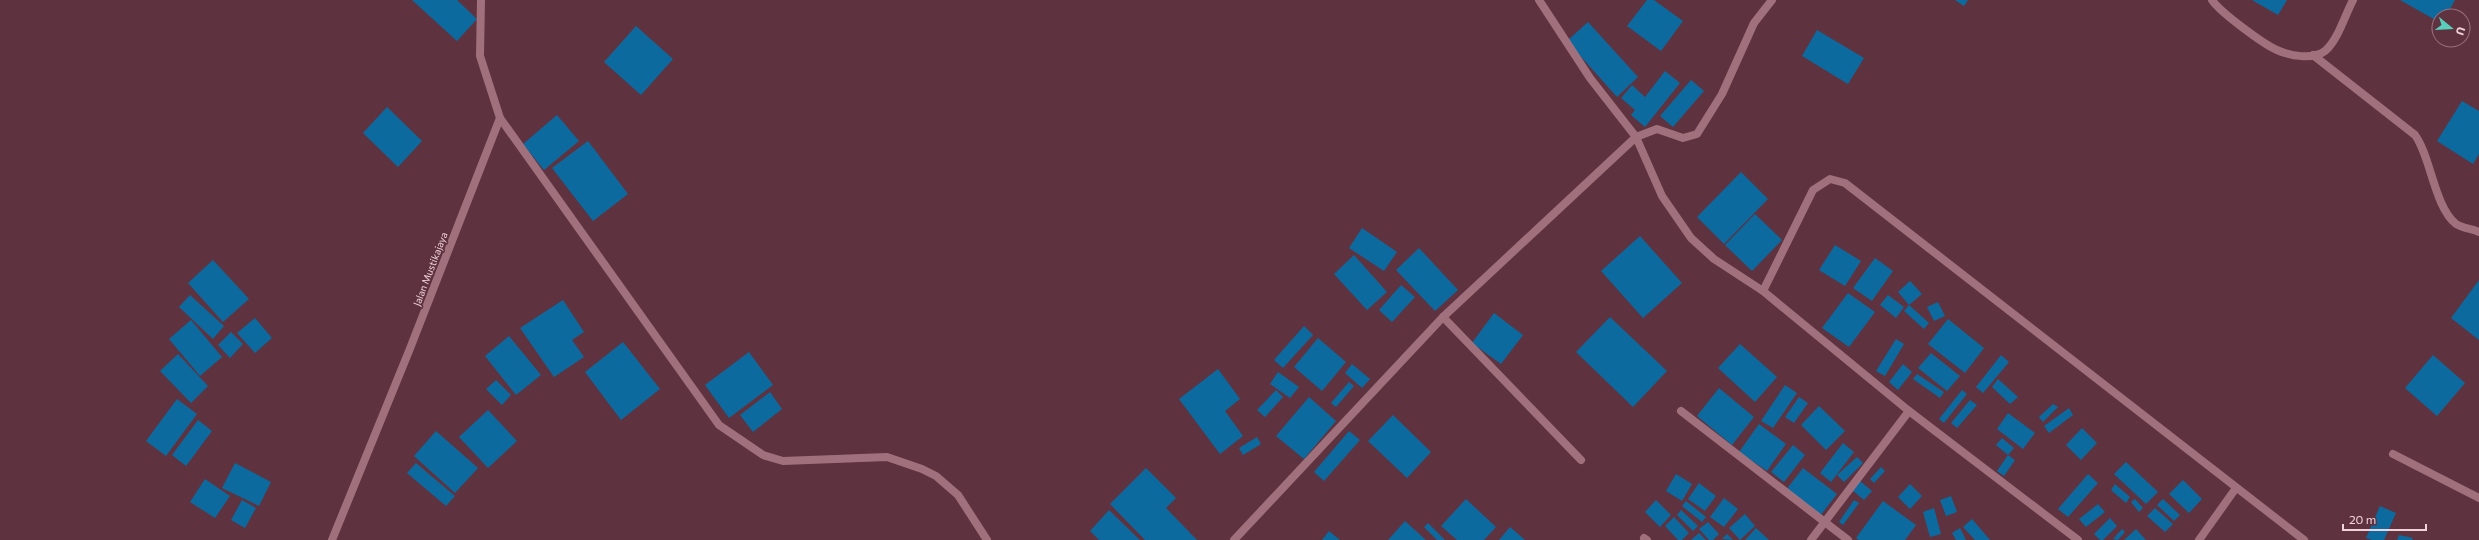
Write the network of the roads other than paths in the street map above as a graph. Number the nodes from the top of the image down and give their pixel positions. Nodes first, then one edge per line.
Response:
1 (481, 0) edge
2 (1539, 0) edge
3 (1772, 0) edge
4 (2212, 0) edge
5 (2353, 0) edge
6 (2313, 55) junction
7 (500, 118) junction
8 (1636, 137) junction
9 (2479, 232) edge
10 (1763, 290) junction
11 (1443, 318) junction
12 (1681, 411) dead end
13 (1910, 411) junction
14 (2393, 454) dead end
15 (1581, 460) dead end
16 (2236, 488) junction
17 (2479, 498) edge
18 (1823, 521) junction
19 (332, 540) edge
20 (987, 540) edge
21 (1234, 540) edge
22 (1811, 540) edge
23 (1848, 540) edge
24 (2078, 540) edge
25 (2199, 540) edge
26 (2304, 540) edge

1 - 7 street
2 - 8 street
3 - 8 street
4 - 6 street
5 - 6 street
6 - 9 street
7 - 19 street, Jalan Mustikajaya
7 - 20 street
8 - 10 street
8 - 11 street
10 - 13 street
10 - 16 street
11 - 15 street
11 - 21 street
12 - 18 street
13 - 18 street
13 - 24 street
14 - 17 street
16 - 25 street
16 - 26 street
18 - 22 street
18 - 23 street

